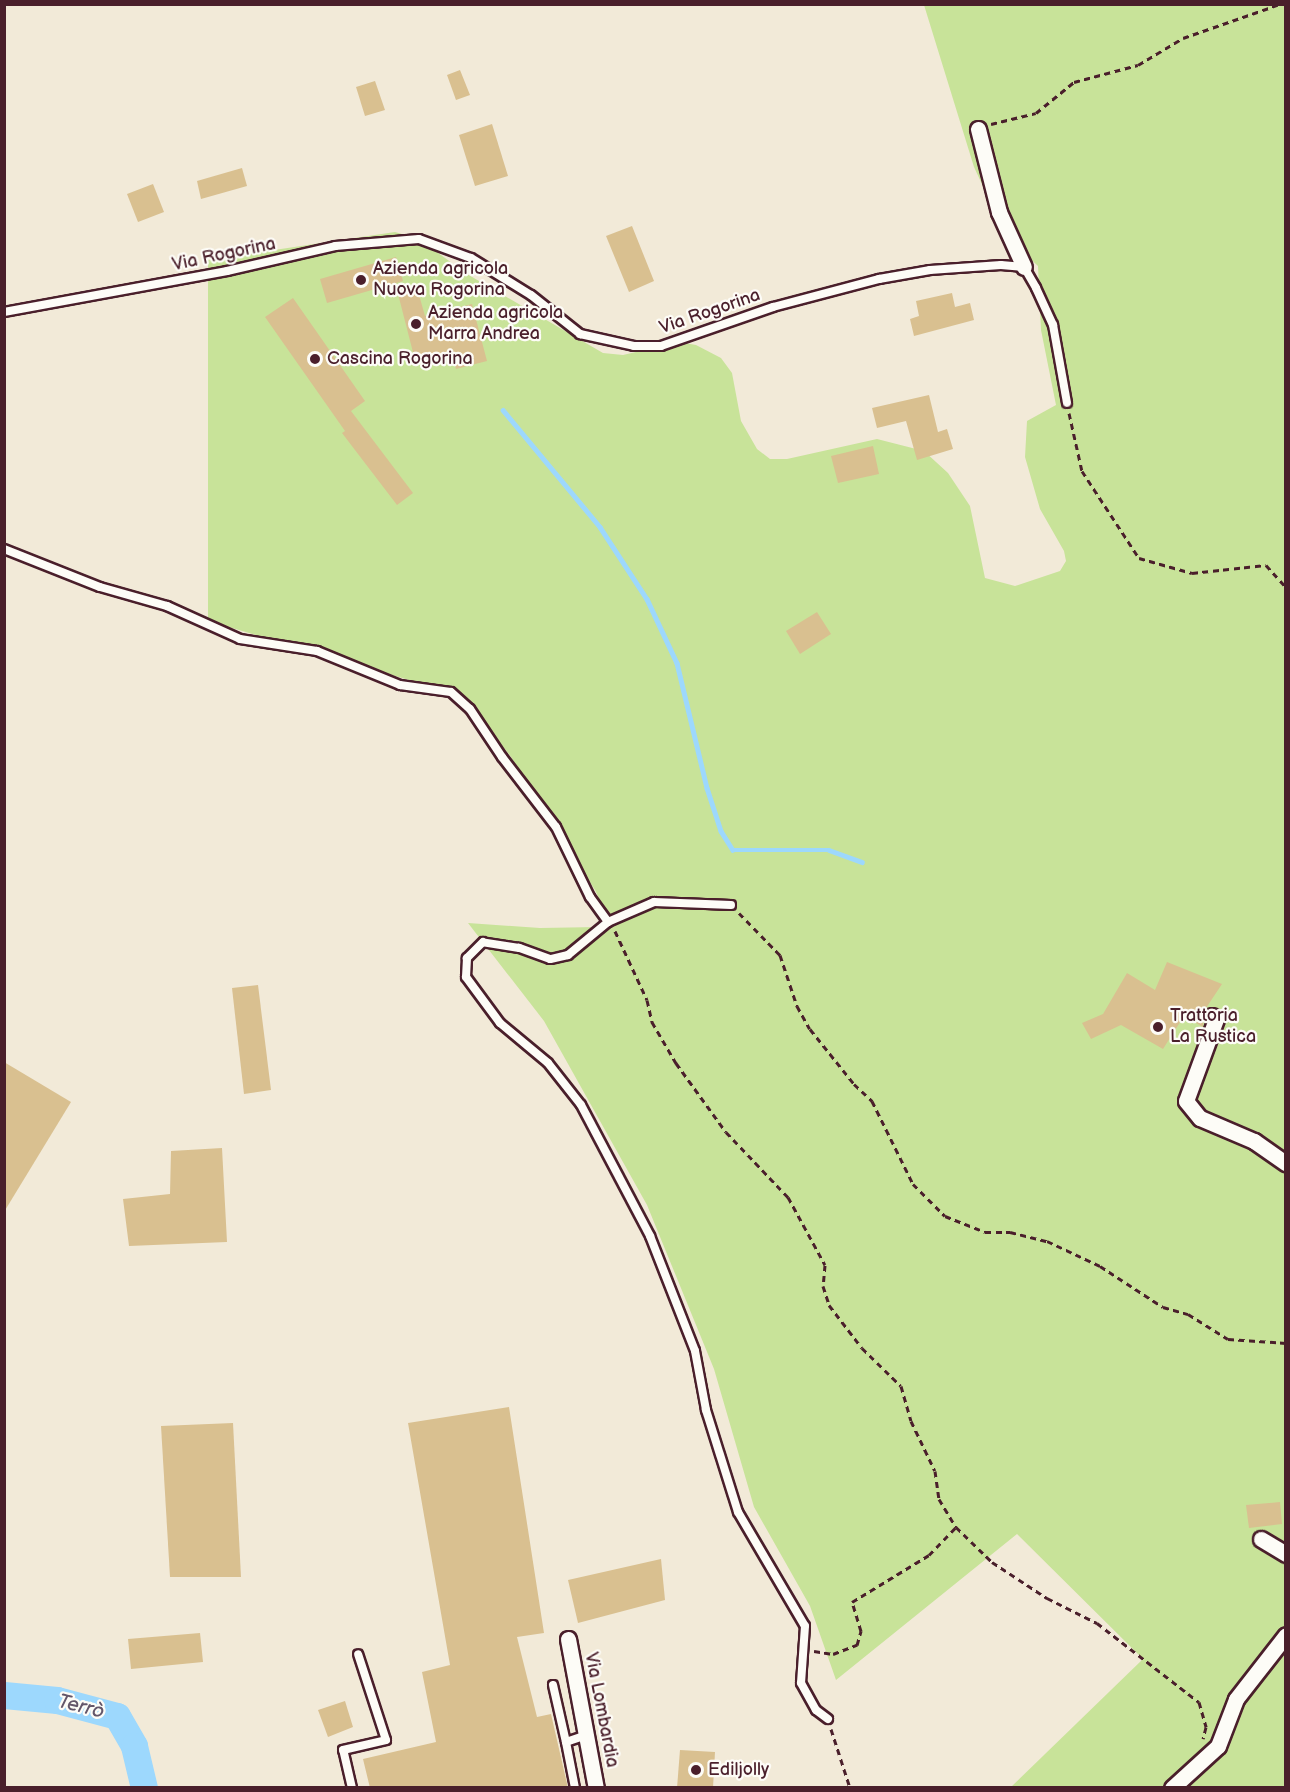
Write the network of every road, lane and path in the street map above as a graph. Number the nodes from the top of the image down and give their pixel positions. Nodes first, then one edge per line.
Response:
1 (1281, 4) edge
2 (978, 129) joint
3 (1024, 267) junction
4 (4, 312) edge
5 (1066, 403) joint
6 (4, 549) edge
7 (1286, 587) edge
8 (731, 905) joint
9 (609, 922) junction
10 (1212, 1016) dead end
11 (1286, 1163) edge
12 (1286, 1343) edge
13 (956, 1527) junction
14 (1261, 1539) dead end
15 (1286, 1554) edge
16 (805, 1626) junction
17 (1286, 1635) edge
18 (568, 1639) dead end
19 (358, 1654) dead end
20 (553, 1684) dead end
21 (828, 1719) joint
22 (586, 1735) junction
23 (566, 1742) junction
24 (1198, 1764) junction
25 (1177, 1786) edge
26 (352, 1788) edge
27 (575, 1788) edge
28 (596, 1788) edge
29 (850, 1788) edge

1 - 2 path
2 - 3 street
3 - 4 lane, Via Rogorina
3 - 5 lane
5 - 7 path
6 - 9 lane
8 - 9 lane
8 - 12 path
9 - 13 path
9 - 16 lane
10 - 11 street
13 - 16 path
13 - 24 path
14 - 15 street
16 - 21 lane
17 - 24 street
18 - 22 street, Via Lombardia
19 - 26 lane
20 - 23 lane
21 - 29 path
22 - 23 lane
22 - 28 street, Via Lombardia
23 - 27 lane
24 - 25 street

